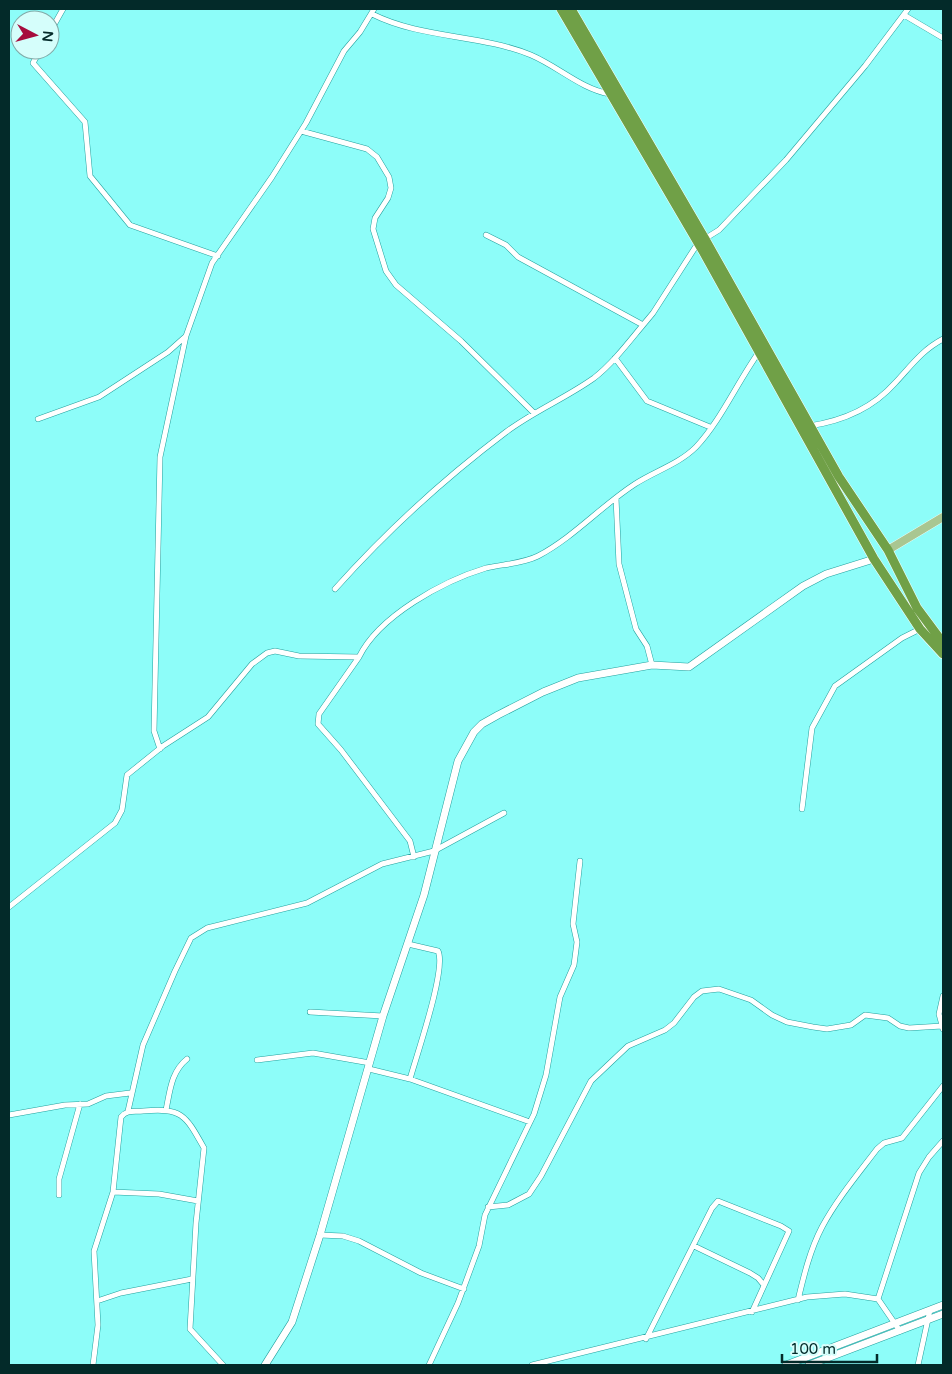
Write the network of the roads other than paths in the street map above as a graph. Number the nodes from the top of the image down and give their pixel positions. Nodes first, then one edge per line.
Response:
1 (562, 9) edge
2 (571, 9) edge
3 (908, 9) edge
4 (373, 11) edge
5 (904, 15) junction
6 (943, 38) edge
7 (34, 60) edge
8 (615, 92) junction
9 (301, 131) junction
10 (486, 235) dead end
11 (701, 241) junction
12 (218, 256) junction
13 (643, 324) junction
14 (186, 336) junction
15 (943, 339) edge
16 (759, 352) junction
17 (615, 358) junction
18 (534, 413) junction
19 (38, 419) dead end
20 (710, 427) junction
21 (806, 428) junction
22 (835, 479) junction
23 (616, 498) junction
24 (943, 517) edge
25 (877, 534) junction
26 (865, 540) junction
27 (888, 550) junction
28 (874, 558) junction
29 (896, 565) junction
30 (884, 572) junction
31 (335, 589) dead end
32 (914, 610) junction
33 (920, 629) junction
34 (943, 643) edge
35 (943, 654) edge
36 (359, 657) junction
37 (652, 665) junction
38 (160, 749) junction
39 (802, 809) dead end
40 (504, 813) dead end
41 (434, 851) junction
42 (414, 857) junction
43 (580, 861) dead end
44 (9, 907) edge
45 (408, 944) junction
46 (943, 996) edge
47 (310, 1012) dead end
48 (383, 1016) junction
49 (943, 1028) edge
50 (187, 1060) dead end
51 (257, 1060) dead end
52 (370, 1066) junction
53 (410, 1079) junction
54 (943, 1086) edge
55 (130, 1093) junction
56 (80, 1104) junction
57 (166, 1110) junction
58 (128, 1111) junction
59 (9, 1115) edge
60 (530, 1122) junction
61 (943, 1141) edge
62 (112, 1192) junction
63 (59, 1195) dead end
64 (198, 1201) junction
65 (488, 1207) junction
66 (320, 1235) junction
67 (694, 1246) junction
68 (192, 1279) junction
69 (763, 1284) junction
70 (464, 1289) junction
71 (878, 1299) junction
72 (798, 1300) junction
73 (98, 1301) junction
74 (943, 1305) edge
75 (930, 1310) junction
76 (752, 1312) junction
77 (943, 1314) edge
78 (928, 1320) junction
79 (895, 1322) junction
80 (900, 1331) junction
81 (646, 1339) junction
82 (835, 1346) junction
83 (838, 1354) junction
84 (93, 1365) edge
85 (224, 1365) edge
86 (265, 1365) edge
87 (429, 1365) edge
88 (532, 1365) edge
89 (786, 1365) edge
90 (809, 1365) edge
91 (918, 1365) edge

1 - 8 highway
2 - 8 highway
3 - 5 street
4 - 8 street
4 - 9 street
5 - 6 street
5 - 11 street
7 - 12 street
8 - 11 highway
9 - 12 street
9 - 18 street
10 - 13 street
11 - 13 street
11 - 16 highway
11 - 21 highway
12 - 14 street
13 - 17 street
14 - 19 street
14 - 38 street
15 - 21 street
16 - 20 street
16 - 21 highway
17 - 18 street
17 - 20 street
18 - 31 street
20 - 23 street
21 - 22 highway
22 - 25 highway
22 - 26 highway
23 - 36 street
23 - 37 street
24 - 27 main road
25 - 26 highway
25 - 27 highway
26 - 28 highway
27 - 29 highway
28 - 30 highway
28 - 37 street
29 - 30 highway
29 - 32 highway
30 - 32 highway
32 - 33 highway
32 - 34 highway
33 - 35 highway
33 - 39 street
36 - 38 street
36 - 42 street
37 - 41 street
38 - 44 street
40 - 41 street
41 - 42 street
41 - 45 street
42 - 55 street
43 - 60 street
45 - 48 street
45 - 53 street
46 - 49 street
47 - 48 street
48 - 52 street
49 - 65 street
50 - 57 street
51 - 52 street
52 - 53 street
52 - 66 street
53 - 60 street
54 - 72 street
55 - 56 street
55 - 58 street
56 - 59 street
56 - 63 street
57 - 58 street
57 - 64 street
58 - 62 street
60 - 65 street
61 - 71 street
62 - 64 street
62 - 73 street
64 - 68 street
65 - 70 street
66 - 70 street
66 - 86 street
67 - 69 street
67 - 69 street
67 - 81 street
68 - 73 street
68 - 85 street
69 - 76 street
70 - 87 street
71 - 72 street
71 - 79 street
72 - 76 street
73 - 84 street
74 - 75 street
75 - 78 street
75 - 79 street
76 - 81 street
77 - 78 street
78 - 80 street
78 - 91 street
79 - 80 street
79 - 82 street
80 - 83 street
81 - 88 street
82 - 83 street
82 - 89 street
83 - 90 street

